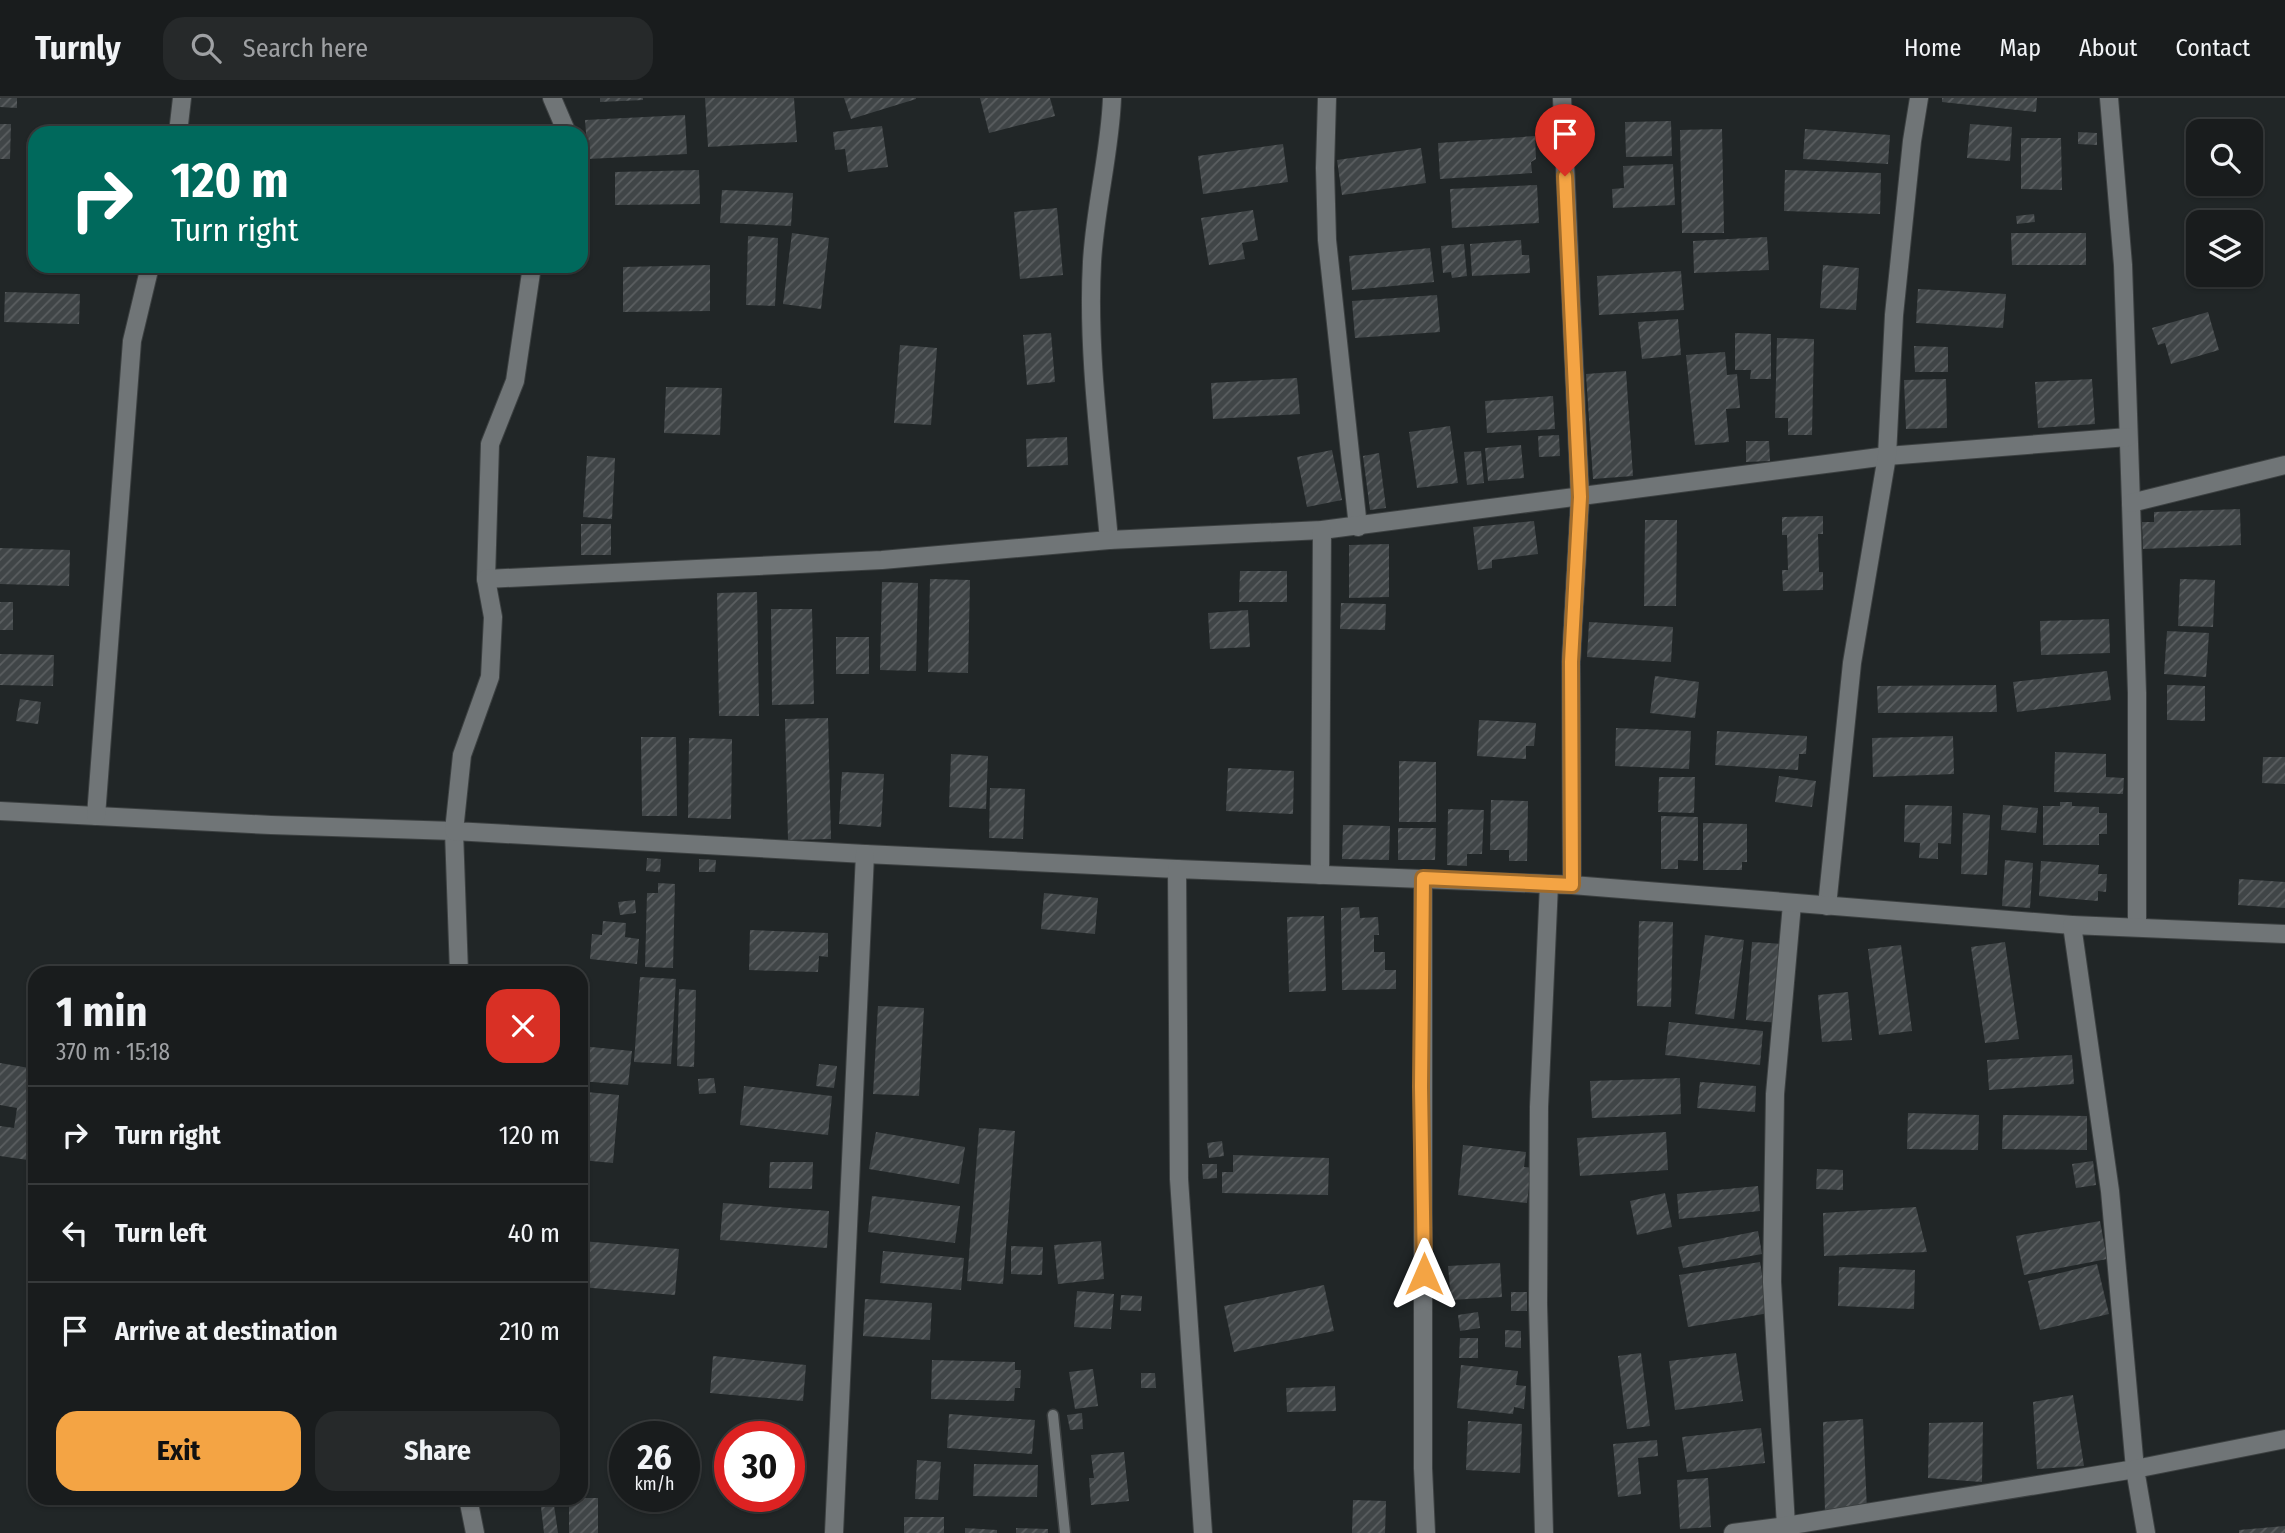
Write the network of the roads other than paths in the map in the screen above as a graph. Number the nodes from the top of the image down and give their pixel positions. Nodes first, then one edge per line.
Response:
1 (182, 98) edge
2 (552, 98) edge
3 (1112, 98) edge
4 (1326, 98) edge
5 (1562, 98) edge
6 (1919, 98) edge
7 (2109, 98) edge
8 (179, 126) edge
9 (564, 126) edge
10 (148, 273) edge
11 (531, 273) edge
12 (2128, 437) junction
13 (1887, 456) junction
14 (2285, 465) edge
15 (1580, 497) junction
16 (2131, 503) junction
17 (1358, 527) junction
18 (1322, 530) junction
19 (1109, 540) junction
20 (486, 579) junction
21 (0, 811) edge
22 (96, 816) junction
23 (454, 831) junction
24 (865, 855) junction
25 (1177, 869) junction
26 (1320, 874) junction
27 (1423, 878) junction
28 (1549, 884) junction
29 (1572, 885) junction
30 (1792, 904) junction
31 (1827, 906) junction
32 (2072, 925) junction
33 (2137, 927) junction
34 (2285, 934) edge
35 (459, 966) edge
36 (1053, 1415) dead end
37 (2285, 1439) edge
38 (2135, 1469) junction
39 (469, 1505) edge
40 (1786, 1527) junction
41 (475, 1533) edge
42 (834, 1533) edge
43 (1065, 1533) edge
44 (1203, 1533) edge
45 (1426, 1533) edge
46 (1544, 1533) edge
47 (1733, 1533) edge
48 (2146, 1533) edge

1 - 8 street
2 - 9 street
3 - 19 street
4 - 17 street
5 - 15 street
6 - 13 street
7 - 12 street
10 - 22 street
11 - 20 street
12 - 13 street
12 - 16 street
13 - 15 street
13 - 31 street
14 - 16 street
15 - 17 street
15 - 29 street
16 - 33 street
17 - 18 street
18 - 19 street
18 - 26 street
19 - 20 street
20 - 23 street
21 - 22 street
22 - 23 street
23 - 24 street
23 - 35 street
24 - 25 street
24 - 42 street
25 - 26 street
25 - 44 street
26 - 27 street
27 - 28 street
27 - 45 street
28 - 29 street
28 - 46 street
29 - 30 street
30 - 31 street
30 - 40 street
31 - 32 street
32 - 33 street
32 - 38 street
33 - 34 street
36 - 43 lane
37 - 38 street
38 - 40 street
38 - 48 street
39 - 41 street
40 - 47 street

